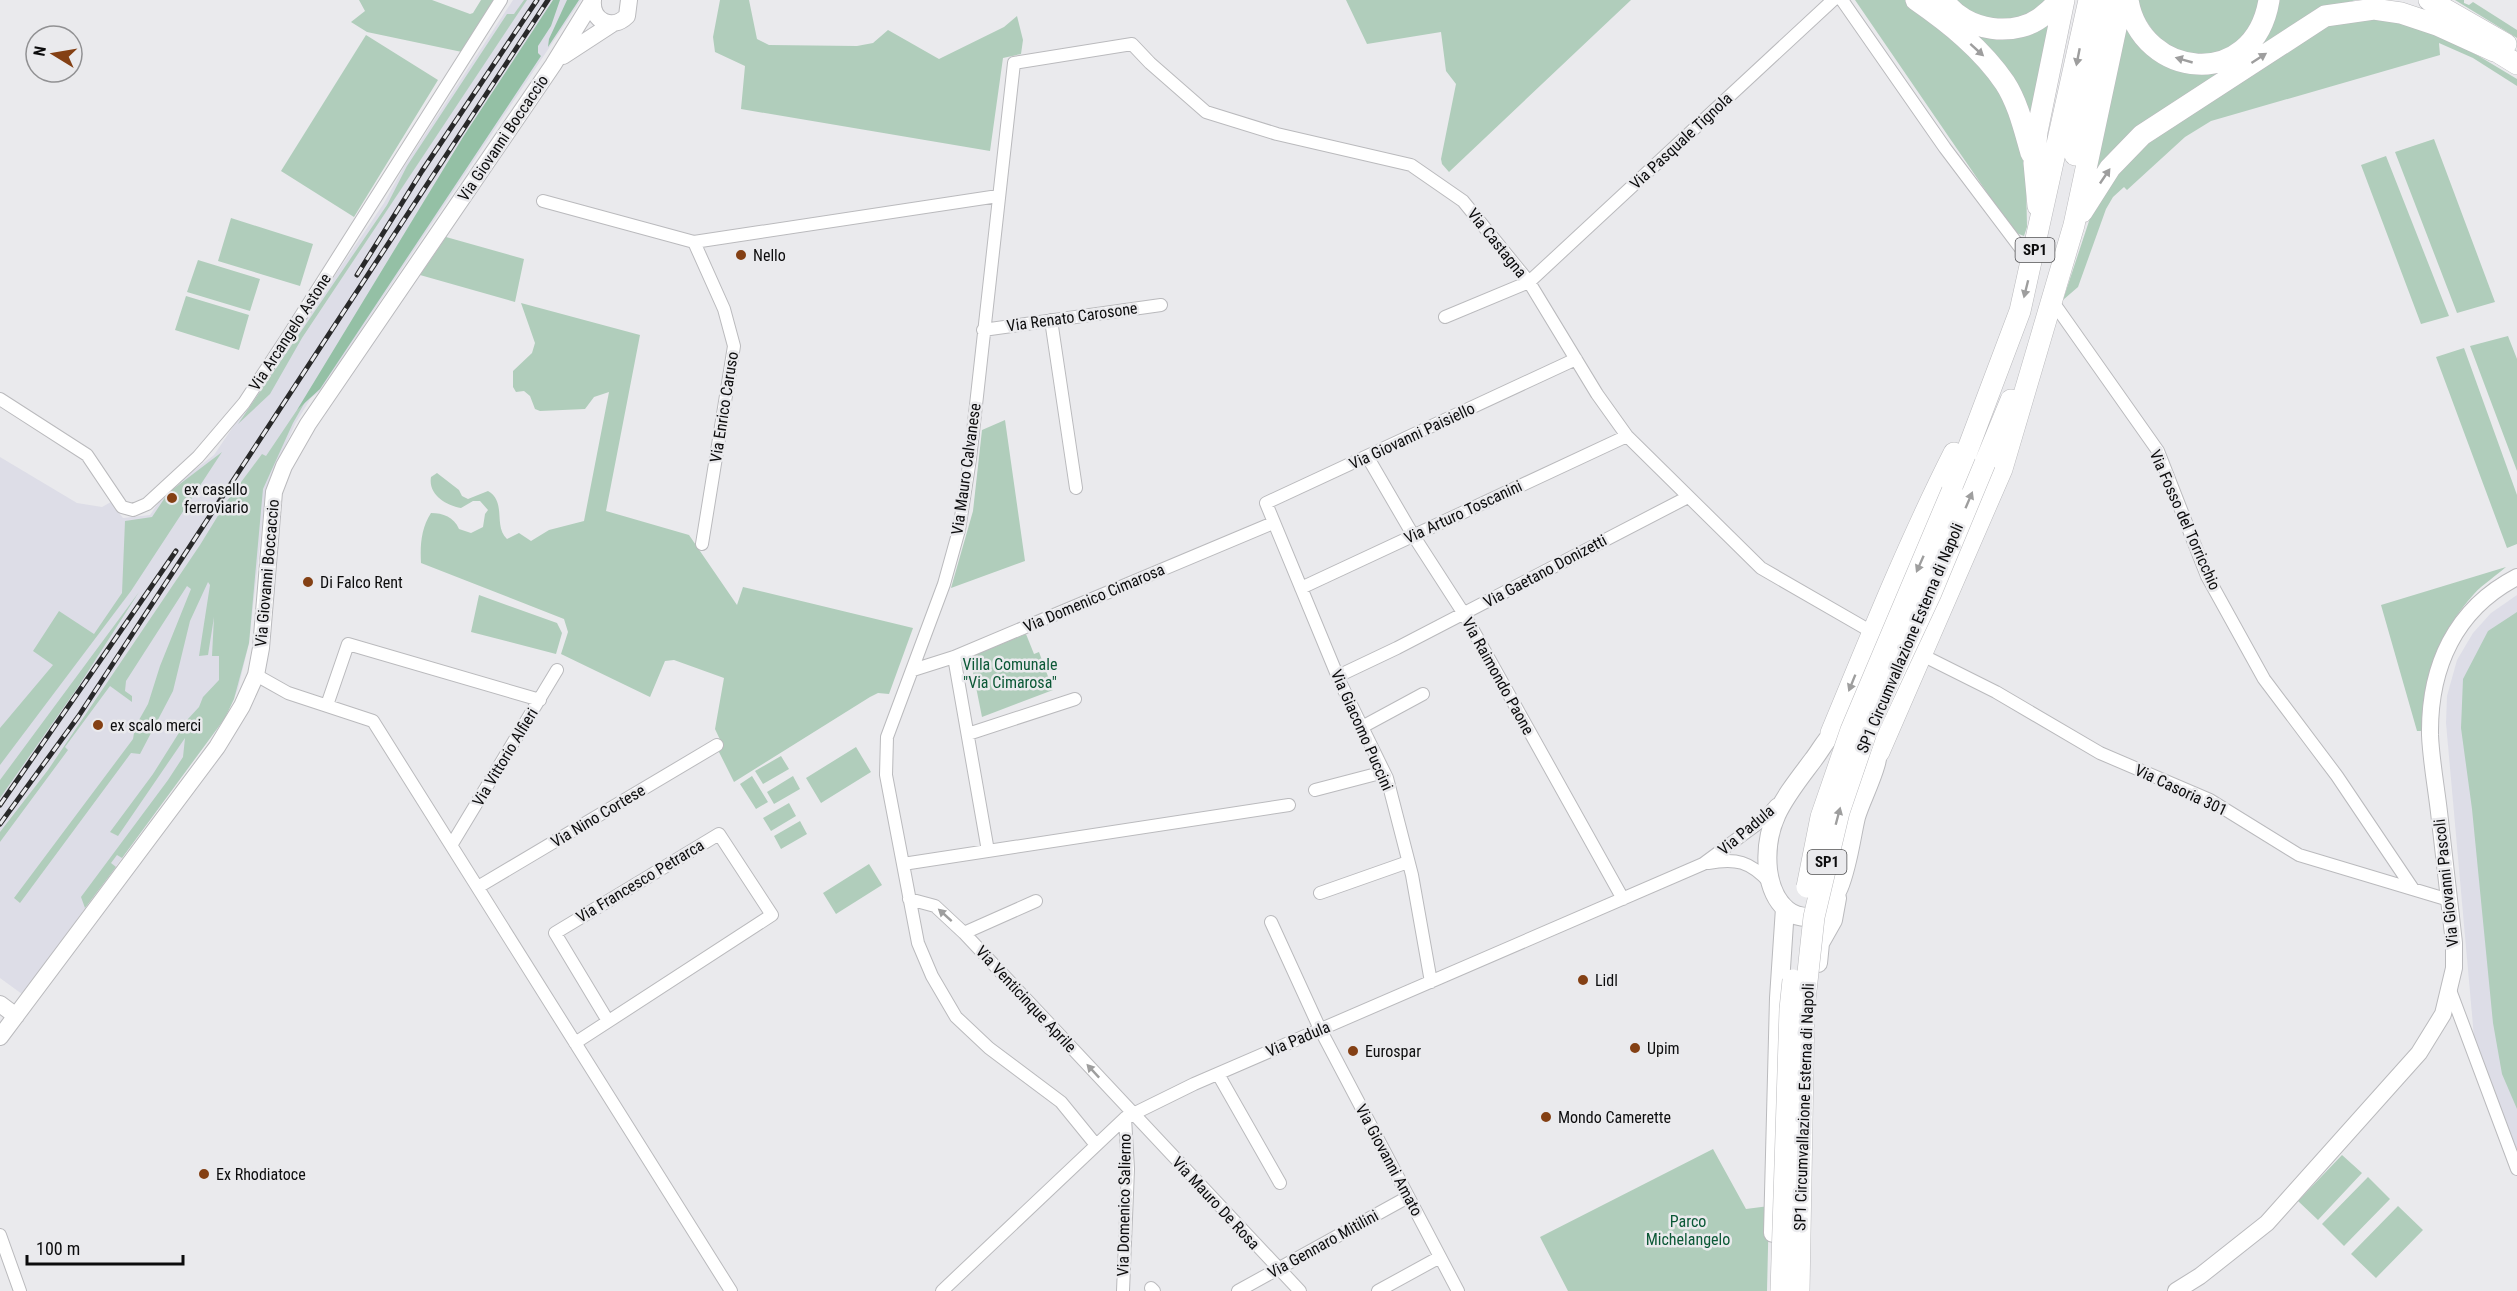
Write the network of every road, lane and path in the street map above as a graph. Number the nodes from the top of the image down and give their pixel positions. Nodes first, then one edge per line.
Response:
1 (501, 0) edge
2 (506, 0) edge
3 (593, 0) edge
4 (1833, 0) edge
5 (1842, 0) edge
6 (1916, 0) edge
7 (1944, 0) edge
8 (2058, 0) edge
9 (2064, 0) edge
10 (2089, 0) edge
11 (2106, 0) edge
12 (2122, 0) edge
13 (2128, 0) edge
14 (2269, 0) edge
15 (2411, 0) edge
16 (2429, 0) edge
17 (2439, 0) edge
18 (630, 3) edge
19 (2460, 16) junction
20 (612, 24) junction
21 (2494, 51) junction
22 (2517, 51) edge
23 (1014, 63) joint
24 (2517, 64) edge
25 (553, 65) junction
26 (460, 67) junction
27 (2034, 163) junction
28 (998, 196) junction
29 (543, 201) dead end
30 (2074, 225) junction
31 (2039, 233) junction
32 (694, 242) junction
33 (2055, 256) junction
34 (2032, 263) junction
35 (1529, 282) junction
36 (2053, 302) junction
37 (1161, 305) dead end
38 (1445, 318) dead end
39 (1051, 320) junction
40 (983, 330) junction
41 (1576, 359) junction
42 (1990, 394) junction
43 (0, 399) edge
44 (1627, 436) junction
45 (1367, 456) junction
46 (1076, 488) dead end
47 (1688, 497) junction
48 (1273, 522) junction
49 (1413, 535) junction
50 (702, 544) dead end
51 (2517, 577) edge
52 (1300, 588) junction
53 (1464, 614) junction
54 (1872, 632) junction
55 (1922, 655) junction
56 (954, 657) junction
57 (913, 669) junction
58 (558, 670) dead end
59 (256, 675) junction
60 (1338, 676) junction
61 (1423, 694) dead end
62 (1075, 699) dead end
63 (540, 700) junction
64 (327, 705) junction
65 (1362, 727) junction
66 (1831, 733) junction
67 (968, 734) junction
68 (717, 745) dead end
69 (1879, 752) junction
70 (1384, 772) junction
71 (1315, 790) dead end
72 (1787, 793) junction
73 (1288, 805) dead end
74 (452, 844) junction
75 (988, 851) junction
76 (1408, 862) junction
77 (903, 864) junction
78 (1703, 864) junction
79 (1770, 883) junction
80 (478, 887) junction
81 (1839, 889) junction
82 (2414, 889) junction
83 (1320, 893) dead end
84 (909, 899) junction
85 (1623, 899) junction
86 (2449, 900) junction
87 (1036, 901) dead end
88 (1785, 908) junction
89 (1271, 922) dead end
90 (964, 933) junction
91 (1431, 981) junction
92 (2450, 990) junction
93 (0, 1004) edge
94 (16, 1016) junction
95 (608, 1021) junction
96 (1320, 1029) junction
97 (0, 1037) edge
98 (574, 1043) junction
99 (1218, 1074) junction
100 (1129, 1116) junction
101 (1096, 1145) junction
102 (2517, 1169) edge
103 (1280, 1184) dead end
104 (1408, 1197) junction
105 (0, 1235) edge
106 (1440, 1257) junction
107 (1278, 1269) junction
108 (20, 1291) edge
109 (731, 1291) edge
110 (942, 1291) edge
111 (1123, 1291) edge
112 (1238, 1291) edge
113 (1300, 1291) edge
114 (1378, 1291) edge
115 (1458, 1291) edge
116 (1772, 1291) edge
117 (1781, 1291) edge
118 (1799, 1291) edge
119 (1807, 1291) edge
120 (2176, 1291) edge

1 - 26 street
2 - 26 street
3 - 20 street
3 - 25 street, Via Giovanni Boccaccio
4 - 35 street, Via Pasquale Tignola
5 - 34 street
6 -> 27 highway
7 - 8 highway
9 - 27 highway, SP1
10 -> 31 highway, SP1 Circumvallazione Esterna di Napoli / SP1
11 - 33 highway, SP1 Circumvallazione Esterna di Napoli / SP1
12 - 30 highway
14 -> 13 highway
15 - 21 highway
16 - 19 highway
17 - 19 highway
18 - 20 street, Via Giovanni Boccaccio
19 - 22 highway
20 - 25 street, Via Giovanni Boccaccio
21 - 24 highway
30 -> 21 highway
23 - 28 street, Via Mauro Calvanese
23 - 35 street, Via Castagna
25 - 59 street, Via Giovanni Boccaccio
26 - 43 street, Via Arcangelo Astone
27 - 31 highway, SP1
28 - 32 street
28 - 40 street, Via Mauro Calvanese
29 - 32 street
30 - 33 highway
30 - 36 highway
31 - 34 highway, SP1 Circumvallazione Esterna di Napoli / SP1
32 - 50 street, Via Enrico Caruso
118 -> 33 highway, SP1 Circumvallazione Esterna di Napoli / SP1, bridge
34 -> 42 highway, SP1 Circumvallazione Esterna di Napoli / SP1
35 - 38 street, Via Pasquale Tignola
35 - 41 street, Via Castagna
36 - 55 highway
36 - 82 street, Via Fosso del Torricchio
37 - 39 street, Via Renato Carosone
39 - 40 street, Via Renato Carosone
39 - 46 street
40 - 57 street, Via Mauro Calvanese
41 - 44 street, Via Castagna
41 - 45 street, Via Giovanni Paisiello
42 - 54 highway
42 -> 117 highway, SP1 Circumvallazione Esterna di Napoli / SP1, bridge
44 - 47 street, Via Castagna
44 - 49 street, Via Arturo Toscanini
45 - 48 street, Via Giovanni Paisiello
45 - 49 street, Via Raimondo Paone
47 - 53 street, Via Gaetano Donizetti
47 - 54 street, Via Castagna
48 - 52 street, Via Giacomo Puccini
48 - 56 street, Via Domenico Cimarosa
49 - 52 street, Via Arturo Toscanini
49 - 53 street, Via Raimondo Paone
51 - 86 street, Via Giovanni Pascoli
52 - 60 street, Via Giacomo Puccini
53 - 60 street, Via Gaetano Donizetti
53 - 85 street, Via Raimondo Paone
54 -> 66 highway
55 - 69 highway
55 - 82 street, Via Casoria 301
56 - 57 street, Via Domenico Cimarosa
56 - 67 street
57 - 77 street, Via Mauro Calvanese
58 - 63 street, Via Vittorio Alfieri
59 - 64 street
59 - 94 street, Via Giovanni Boccaccio
60 - 65 street, Via Giacomo Puccini
61 - 65 street
62 - 67 street
63 - 64 street
63 - 74 street, Via Vittorio Alfieri
64 - 74 street
65 - 70 street, Via Giacomo Puccini
66 - 69 main road
66 - 72 main road
67 - 75 street
68 - 80 street, Via Nino Cortese
69 - 81 main road
70 - 71 street
70 - 76 street, Via Giacomo Puccini
72 - 78 street, Via Padula
72 - 79 main road
73 - 75 street
74 - 80 street
75 - 77 street
76 - 83 street
76 - 91 street, Via Giacomo Puccini
77 - 84 street, Via Mauro Calvanese
78 - 79 street, Via Padula
78 - 85 street, Via Padula
79 - 88 main road
80 - 98 street
81 - 88 main road
81 - 119 main road
82 - 86 street, Via Casoria 301
90 -> 84 street, Via Venticinque Aprile
84 - 101 street, Via Mauro Calvanese
85 - 91 street, Via Padula
86 - 92 street, Via Giovanni Pascoli
87 - 90 street
88 - 116 main road
89 - 96 street, Via Giovanni Amato
100 -> 90 street, Via Venticinque Aprile
91 - 96 street, Via Padula
92 - 102 street
92 - 120 street, Via Giovanni Pascoli
93 - 94 street
94 - 97 street, Via Giovanni Boccaccio
95 - 95 street, Via Francesco Petrarca
95 - 98 street, Via Francesco Petrarca
96 - 99 street, Via Padula
96 - 104 street, Via Giovanni Amato
98 - 109 street
99 - 100 street, Via Padula
99 - 103 street
100 - 101 street, Via Padula
100 - 107 street, Via Mauro De Rosa
100 - 111 street, Via Domenico Salierno
101 - 110 street, Via Padula
104 - 106 street, Via Giovanni Amato
104 - 107 street, Via Gennaro Mitilini
105 - 108 street
106 - 114 street
106 - 115 street, Via Giovanni Amato
107 - 112 street, Via Gennaro Mitilini
107 - 113 street, Via Mauro De Rosa

